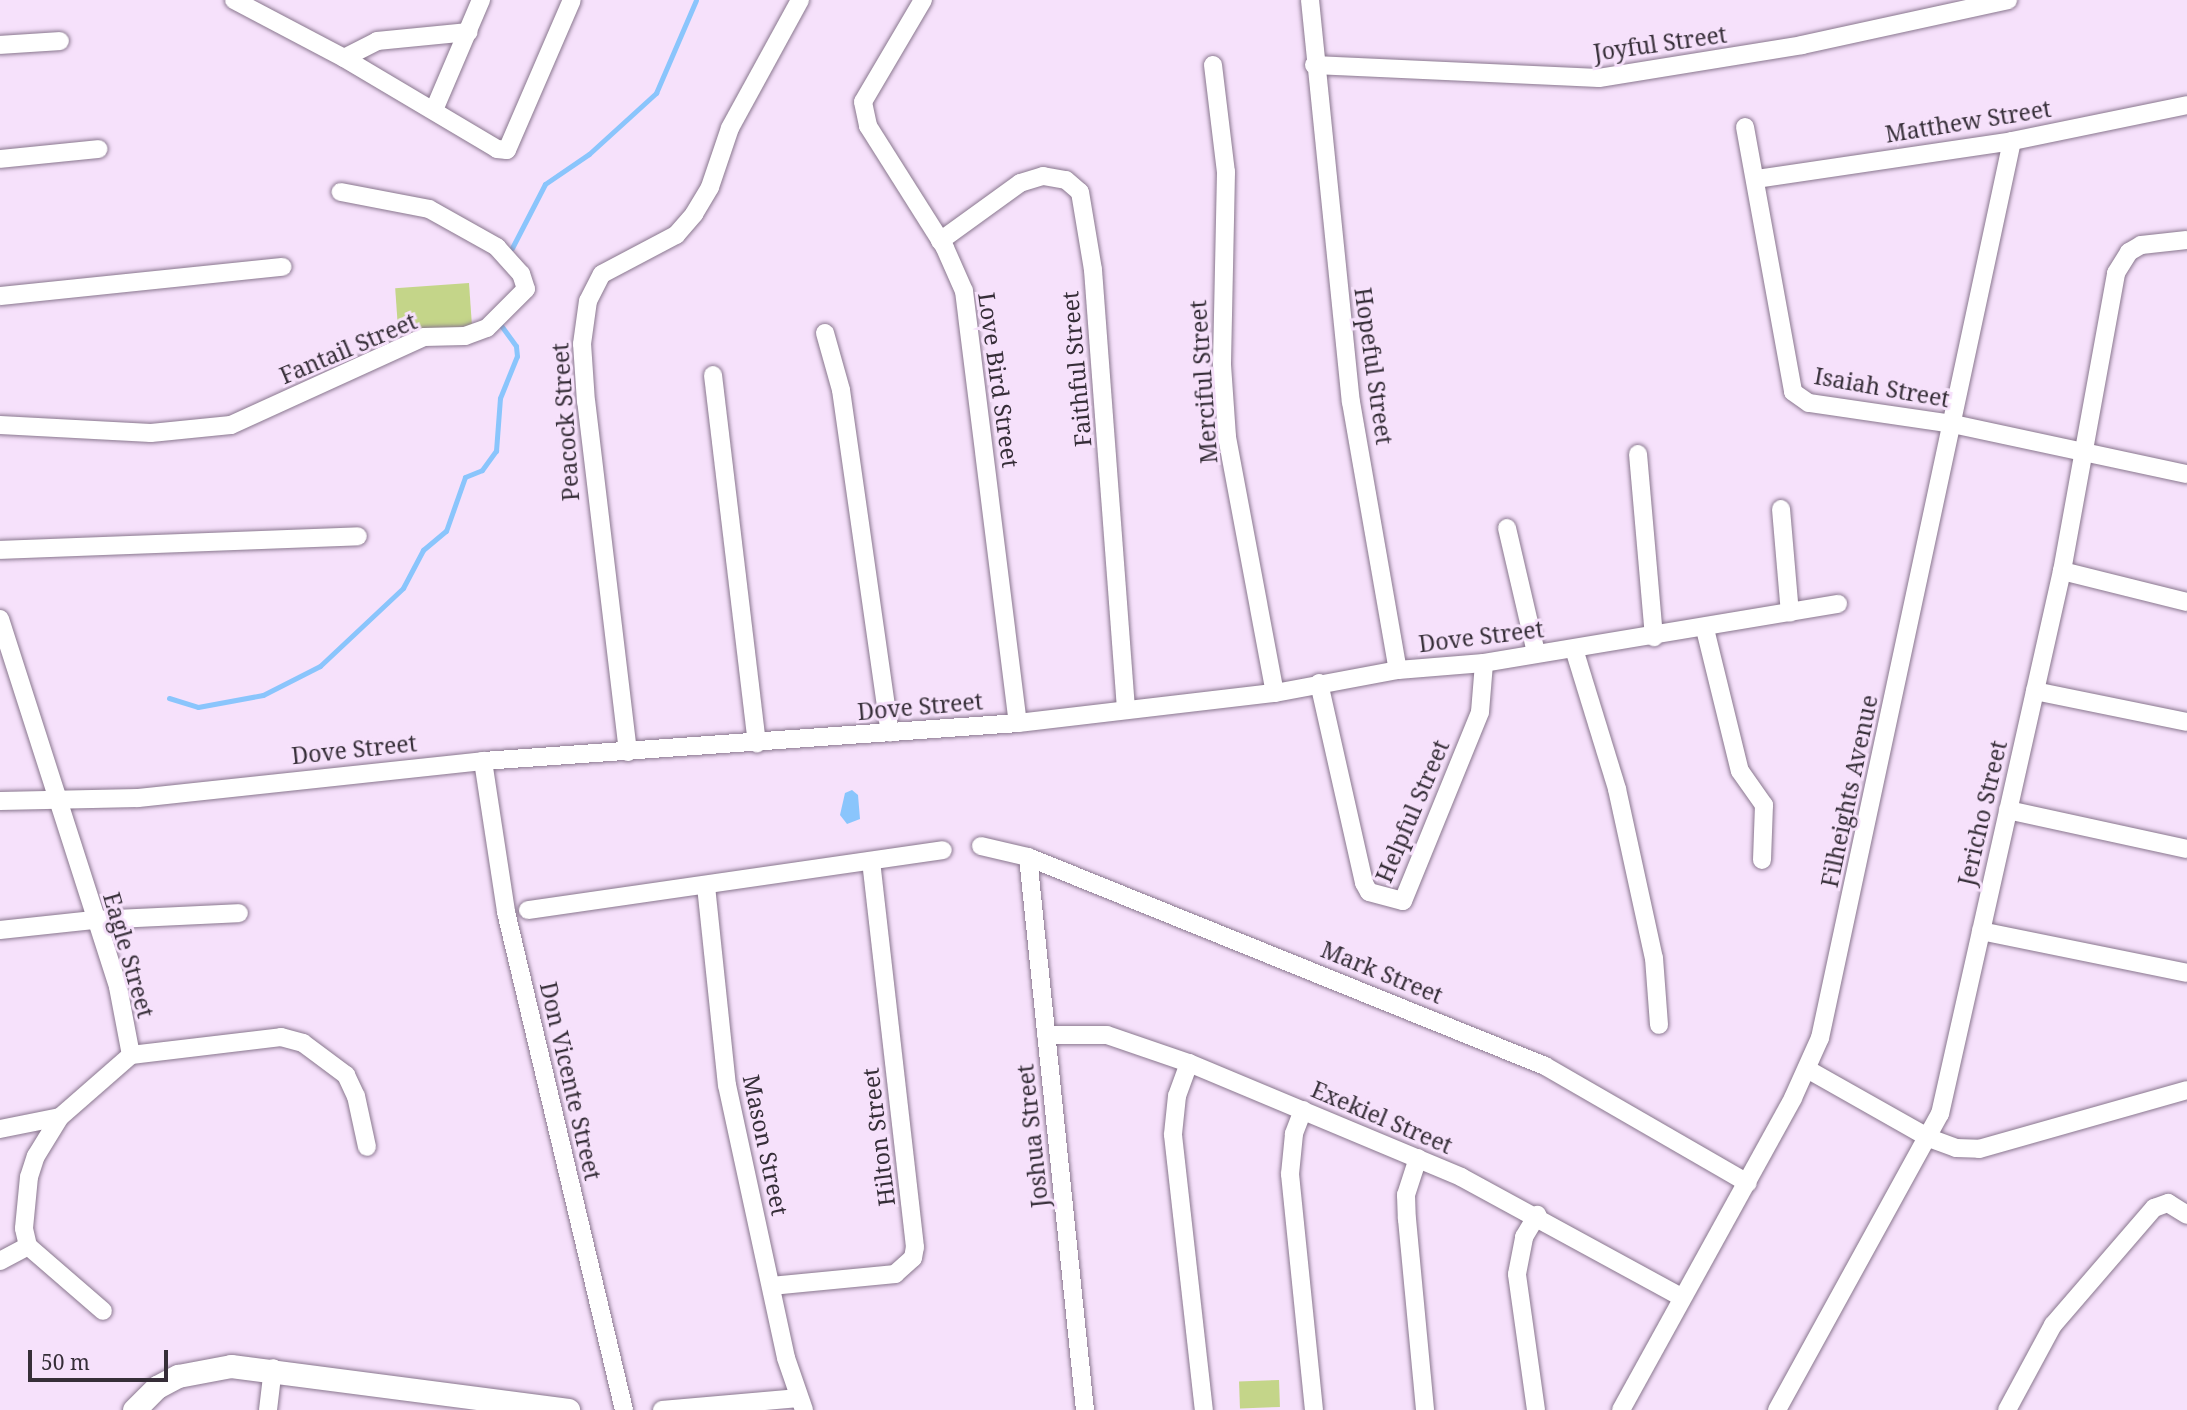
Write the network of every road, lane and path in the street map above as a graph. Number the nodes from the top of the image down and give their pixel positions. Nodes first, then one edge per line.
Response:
1 (234, 0) edge
2 (481, 0) edge
3 (572, 0) edge
4 (800, 0) edge
5 (923, 0) edge
6 (1310, 0) edge
7 (2008, 0) edge
8 (469, 32) junction
9 (60, 41) dead end
10 (0, 45) edge
11 (344, 58) junction
12 (1213, 65) dead end
13 (1314, 65) junction
14 (2187, 105) edge
15 (434, 110) junction
16 (1745, 127) dead end
17 (2012, 141) junction
18 (98, 149) dead end
19 (0, 159) edge
20 (1756, 180) junction
21 (341, 192) dead end
22 (2187, 240) edge
23 (940, 241) junction
24 (284, 267) dead end
25 (0, 296) edge
26 (825, 333) dead end
27 (713, 375) dead end
28 (1953, 424) junction
29 (0, 425) edge
30 (1638, 454) dead end
31 (2085, 455) junction
32 (2187, 474) edge
33 (1781, 509) dead end
34 (1507, 528) dead end
35 (358, 536) dead end
36 (0, 550) edge
37 (2062, 571) junction
38 (2187, 602) edge
39 (1838, 604) dead end
40 (1790, 613) junction
41 (0, 619) edge
42 (1705, 629) junction
43 (1654, 637) junction
44 (1574, 649) junction
45 (1536, 653) junction
46 (1484, 663) junction
47 (1398, 670) junction
48 (8, 675) edge
49 (1319, 683) junction
50 (2035, 691) junction
51 (1275, 693) junction
52 (1126, 707) junction
53 (2187, 722) edge
54 (1018, 723) junction
55 (890, 733) junction
56 (757, 743) junction
57 (628, 752) junction
58 (484, 761) junction
59 (61, 799) junction
60 (0, 801) edge
61 (2008, 810) junction
62 (981, 846) dead end
63 (2187, 849) edge
64 (943, 850) dead end
65 (1028, 857) junction
66 (1762, 860) dead end
67 (872, 862) junction
68 (706, 886) junction
69 (528, 910) dead end
70 (239, 913) dead end
71 (93, 920) junction
72 (0, 930) edge
73 (1981, 931) junction
74 (2187, 973) edge
75 (1659, 1025) dead end
76 (1046, 1035) junction
77 (131, 1055) junction
78 (1189, 1063) junction
79 (1807, 1069) junction
80 (2187, 1090) edge
81 (1303, 1110) junction
82 (60, 1117) junction
83 (0, 1129) edge
84 (1929, 1138) junction
85 (368, 1147) dead end
86 (1418, 1158) junction
87 (1748, 1183) junction
88 (1537, 1215) junction
89 (2187, 1215) edge
90 (28, 1246) junction
91 (0, 1261) edge
92 (771, 1286) junction
93 (1681, 1297) junction
94 (103, 1311) dead end
95 (273, 1368) junction
96 (432, 1401) edge
97 (801, 1404) edge
98 (134, 1410) edge
99 (268, 1410) edge
100 (568, 1410) edge
101 (624, 1410) edge
102 (662, 1410) edge
103 (1085, 1410) edge
104 (1204, 1410) edge
105 (1314, 1410) edge
106 (1426, 1410) edge
107 (1536, 1410) edge
108 (1621, 1410) edge
109 (1777, 1410) edge
110 (2007, 1410) edge

1 - 11 street
2 - 8 street
3 - 15 street
4 - 57 street, Peacock Street
5 - 23 street, Love Bird Street
6 - 13 street, Hopeful Street
7 - 13 street, Joyful Street
8 - 11 street
8 - 15 street
9 - 10 street
11 - 15 street
12 - 51 street, Merciful Street
13 - 47 street, Hopeful Street
14 - 17 street, Matthew Street
16 - 20 street, Isaiah Street
17 - 20 street, Matthew Street
17 - 28 street, Filheights Avenue
18 - 19 street
20 - 28 street, Isaiah Street
21 - 29 street, Fantail Street
22 - 31 street, Jericho Street
23 - 52 street, Faithful Street
23 - 54 street, Love Bird Street
24 - 25 street
26 - 55 street
27 - 56 street
28 - 31 street, Isaiah Street
28 - 79 street, Filheights Avenue
30 - 43 street
31 - 32 street, Isaiah Street
31 - 37 street, Jericho Street
33 - 40 street
34 - 45 street
35 - 36 street
37 - 38 street
37 - 50 street, Jericho Street
39 - 40 street, Dove Street
40 - 42 street, Dove Street
41 - 48 street, Eagle Street
42 - 43 street, Dove Street
42 - 66 street
43 - 44 street, Dove Street
44 - 45 street, Dove Street
44 - 75 street
45 - 46 street, Dove Street
46 - 47 street, Dove Street
46 - 49 street, Helpful Street
47 - 49 street, Dove Street
48 - 59 street, Eagle Street
49 - 51 street, Dove Street
50 - 53 street
50 - 61 street, Jericho Street
51 - 52 street, Dove Street
52 - 54 street, Dove Street
54 - 55 street, Dove Street
55 - 56 street, Dove Street
56 - 57 street, Dove Street
57 - 58 street, Dove Street
58 - 59 street, Dove Street
58 - 101 street, Don Vicente Street
59 - 60 street, Dove Street
59 - 71 street, Eagle Street
61 - 63 street
61 - 73 street, Jericho Street
62 - 65 street, Mark Street
64 - 67 street
65 - 76 street, Joshua Street
65 - 87 street, Mark Street
67 - 68 street
67 - 92 street, Hilton Street
68 - 69 street
68 - 92 street, Mason Street
70 - 71 street
71 - 72 street
71 - 77 street, Eagle Street
73 - 74 street
73 - 84 street, Jericho Street
76 - 78 street, Exekiel Street
76 - 103 street, Joshua Street
77 - 82 street, Eagle Street
77 - 85 street
78 - 81 street, Exekiel Street
78 - 104 street
79 - 84 street
79 - 87 street, Filheights Avenue
80 - 84 street
81 - 86 street, Exekiel Street
81 - 105 street
82 - 83 street
82 - 90 street, Eagle Street
84 - 109 street, Jericho Street
86 - 88 street, Exekiel Street
86 - 106 street
87 - 93 street, Filheights Avenue
88 - 93 street, Exekiel Street
88 - 107 street
89 - 110 street
90 - 91 street
90 - 94 street
92 - 97 street, Mason Street
93 - 108 street, Filheights Avenue
95 - 96 street
95 - 98 street
95 - 99 street
96 - 100 street
97 - 102 street

